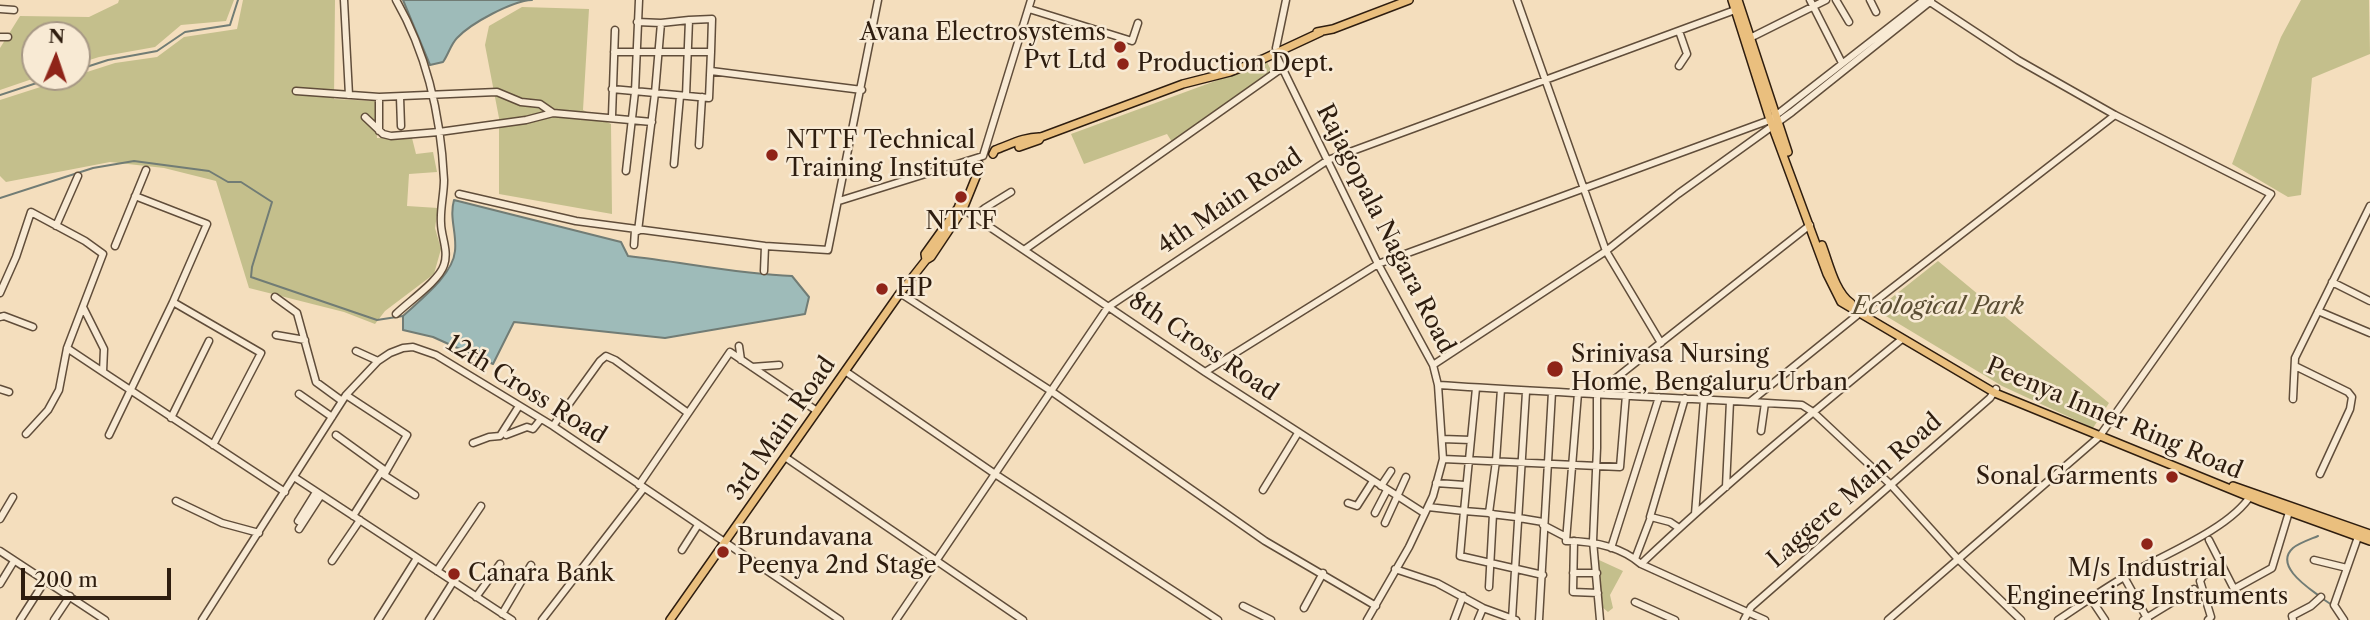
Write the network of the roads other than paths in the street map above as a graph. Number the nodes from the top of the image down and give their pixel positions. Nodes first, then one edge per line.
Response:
1 (344, 0) edge
2 (396, 0) edge
3 (639, 0) edge
4 (878, 0) edge
5 (1031, 0) edge
6 (1286, 0) edge
7 (1409, 0) edge
8 (1517, 0) edge
9 (1732, 0) edge
10 (1738, 0) edge
11 (1826, 0) edge
12 (1836, 0) edge
13 (1870, 0) edge
14 (1929, 1) edge
15 (1812, 3) edge
16 (0, 9) edge
17 (1029, 9) junction
18 (15, 10) dead end
19 (1735, 10) junction
20 (1876, 12) dead end
21 (689, 20) junction
22 (637, 22) junction
23 (1849, 22) dead end
24 (660, 23) junction
25 (1138, 23) dead end
26 (615, 30) dead end
27 (1679, 31) junction
28 (1750, 38) junction
29 (637, 51) junction
30 (658, 51) junction
31 (689, 51) junction
32 (1275, 51) junction
33 (614, 52) junction
34 (711, 52) junction
35 (1842, 63) junction
36 (1679, 66) dead end
37 (1282, 68) junction
38 (711, 71) junction
39 (1546, 80) junction
40 (612, 89) junction
41 (862, 90) junction
42 (296, 91) dead end
43 (635, 92) junction
44 (655, 93) junction
45 (349, 95) junction
46 (432, 95) junction
47 (683, 96) junction
48 (379, 97) junction
49 (400, 97) junction
50 (702, 97) junction
51 (552, 113) junction
52 (2115, 115) junction
53 (612, 116) junction
54 (365, 117) dead end
55 (632, 119) junction
56 (652, 122) junction
57 (1774, 122) junction
58 (401, 126) dead end
59 (379, 131) junction
60 (439, 132) junction
61 (699, 145) dead end
62 (981, 160) junction
63 (1328, 160) junction
64 (674, 164) dead end
65 (146, 170) dead end
66 (626, 171) dead end
67 (78, 176) dead end
68 (1584, 187) junction
69 (1011, 192) dead end
70 (459, 194) dead end
71 (135, 196) junction
72 (839, 201) junction
73 (2370, 206) edge
74 (962, 209) junction
75 (974, 217) junction
76 (1810, 225) junction
77 (56, 226) junction
78 (637, 230) junction
79 (634, 245) dead end
80 (115, 246) dead end
81 (765, 246) junction
82 (1024, 250) junction
83 (1606, 251) junction
84 (926, 260) junction
85 (1378, 264) junction
86 (764, 271) dead end
87 (2332, 282) junction
88 (0, 293) edge
89 (900, 293) junction
90 (275, 298) dead end
91 (2370, 301) edge
92 (173, 302) junction
93 (83, 307) junction
94 (1108, 307) junction
95 (2318, 311) junction
96 (1862, 312) junction
97 (396, 314) dead end
98 (0, 317) edge
99 (33, 327) dead end
100 (2370, 333) edge
101 (276, 335) dead end
102 (305, 340) junction
103 (1902, 340) junction
104 (209, 341) dead end
105 (1661, 343) junction
106 (739, 346) dead end
107 (67, 348) junction
108 (356, 351) dead end
109 (741, 360) junction
110 (378, 361) junction
111 (779, 365) dead end
112 (1433, 365) junction
113 (2295, 366) junction
114 (752, 367) junction
115 (845, 371) junction
116 (103, 372) junction
117 (1205, 372) junction
118 (1438, 385) junction
119 (1476, 388) junction
120 (0, 389) edge
121 (1501, 389) junction
122 (132, 390) junction
123 (1051, 391) junction
124 (1995, 391) junction
125 (9, 392) dead end
126 (1525, 392) junction
127 (1552, 392) junction
128 (1578, 393) junction
129 (1597, 393) junction
130 (299, 394) dead end
131 (1626, 395) junction
132 (1659, 397) junction
133 (344, 398) junction
134 (1685, 398) junction
135 (1704, 399) junction
136 (2293, 400) dead end
137 (1730, 401) junction
138 (1750, 402) junction
139 (1765, 403) junction
140 (519, 405) junction
141 (817, 411) junction
142 (1814, 412) junction
143 (688, 413) junction
144 (332, 416) junction
145 (171, 418) junction
146 (541, 419) junction
147 (553, 426) junction
148 (1762, 431) dead end
149 (1298, 433) junction
150 (26, 434) dead end
151 (109, 435) dead end
152 (336, 435) dead end
153 (506, 435) dead end
154 (2101, 435) junction
155 (1442, 439) junction
156 (1471, 440) junction
157 (473, 443) dead end
158 (213, 445) junction
159 (785, 457) junction
160 (1443, 459) junction
161 (1470, 460) junction
162 (1496, 461) junction
163 (1523, 461) junction
164 (1549, 464) junction
165 (1573, 464) junction
166 (1597, 465) junction
167 (1391, 471) dead end
168 (995, 474) junction
169 (2320, 474) dead end
170 (294, 477) junction
171 (1406, 477) dead end
172 (1373, 481) junction
173 (1436, 483) junction
174 (1465, 485) junction
175 (1891, 485) junction
176 (642, 487) junction
177 (1726, 487) junction
178 (1384, 488) junction
179 (1263, 490) dead end
180 (285, 492) junction
181 (319, 493) junction
182 (415, 495) dead end
183 (2251, 495) junction
184 (1396, 496) junction
185 (13, 497) dead end
186 (176, 501) dead end
187 (1348, 503) dead end
188 (481, 506) dead end
189 (1426, 510) junction
190 (1464, 511) junction
191 (2289, 512) junction
192 (1375, 513) dead end
193 (1491, 514) junction
194 (1695, 514) junction
195 (1650, 517) junction
196 (357, 518) junction
197 (1518, 518) junction
198 (0, 519) edge
199 (1385, 523) dead end
200 (1543, 524) junction
201 (299, 525) dead end
202 (698, 525) junction
203 (738, 525) junction
204 (1679, 528) junction
205 (259, 533) junction
206 (2370, 534) edge
207 (758, 537) dead end
208 (1566, 537) junction
209 (2358, 537) junction
210 (2209, 540) dead end
211 (1574, 541) junction
212 (1593, 541) junction
213 (2370, 541) edge
214 (725, 544) junction
215 (1611, 548) junction
216 (682, 550) dead end
217 (0, 551) edge
218 (417, 558) junction
219 (1957, 558) junction
220 (937, 559) junction
221 (2314, 560) dead end
222 (14, 561) junction
223 (332, 561) dead end
224 (1638, 561) junction
225 (500, 564) dead end
226 (1488, 564) junction
227 (531, 565) dead end
228 (2221, 565) junction
229 (907, 566) dead end
230 (2347, 568) junction
231 (1395, 569) junction
232 (1515, 569) junction
233 (437, 571) junction
234 (1323, 573) junction
235 (1573, 573) junction
236 (1597, 573) junction
237 (1543, 575) junction
238 (2124, 577) junction
239 (924, 578) junction
240 (45, 581) junction
241 (453, 582) junction
242 (0, 584) edge
243 (1489, 587) dead end
244 (2194, 589) dead end
245 (1598, 593) junction
246 (70, 596) junction
247 (1463, 596) junction
248 (477, 597) junction
249 (2321, 597) dead end
250 (2091, 599) junction
251 (1635, 603) dead end
252 (1243, 606) dead end
253 (1376, 606) junction
254 (1304, 608) dead end
255 (1483, 608) junction
256 (94, 613) junction
257 (502, 614) junction
258 (1746, 617) edge
259 (1510, 619) edge
260 (2146, 619) edge
261 (2290, 619) edge
262 (20, 620) edge
263 (54, 620) edge
264 (89, 620) edge
265 (105, 620) edge
266 (202, 620) edge
267 (378, 620) edge
268 (429, 620) edge
269 (512, 620) edge
270 (542, 620) edge
271 (670, 620) edge
272 (840, 620) edge
273 (896, 620) edge
274 (1023, 620) edge
275 (1218, 620) edge
276 (1271, 620) edge
277 (1367, 620) edge
278 (1454, 620) edge
279 (1478, 620) edge
280 (1539, 620) edge
281 (1600, 620) edge
282 (1675, 620) edge
283 (1765, 620) edge
284 (1888, 620) edge
285 (2021, 620) edge
286 (2058, 620) edge
287 (2105, 620) edge
288 (2208, 620) edge
289 (2344, 620) edge

1 - 45 street
2 - 46 street
3 - 22 street
4 - 41 street
5 - 17 street
6 - 32 street
7 - 32 main road
8 - 39 street
9 - 19 main road, Peenya Inner Ring Road
10 - 28 main road, Peenya Inner Ring Road
11 - 15 street
12 - 23 street
13 - 20 street
14 - 35 street
14 - 52 street
14 - 57 street
15 - 28 street
15 - 35 street
16 - 18 street
17 - 25 street
17 - 62 street
19 - 27 street, 4th Main Road
19 - 57 main road, Peenya Inner Ring Road
21 - 24 street
21 - 31 street
21 - 34 street
22 - 24 street
22 - 29 street
24 - 30 street
26 - 33 street
27 - 36 street
27 - 39 street, 4th Main Road
28 - 57 main road, Peenya Inner Ring Road
29 - 30 street
29 - 33 street
29 - 43 street
30 - 31 street
30 - 44 street
31 - 34 street
31 - 47 street
32 - 37 street, Rajagopala Nagara Road
32 - 62 main road
33 - 40 street
34 - 38 street
35 - 57 street
37 - 63 street, Rajagopala Nagara Road
37 - 82 street
38 - 41 street
38 - 50 street
39 - 63 street, 4th Main Road
39 - 68 street
40 - 43 street
40 - 53 street
41 - 72 street
42 - 45 street
43 - 44 street
43 - 55 street
44 - 47 street
44 - 56 street
45 - 48 street
46 - 49 street
46 - 51 street
46 - 60 street
47 - 50 street
47 - 64 street
48 - 49 street
48 - 59 street
49 - 58 street
50 - 61 street
51 - 53 street
51 - 60 street
52 - 96 street
52 - 154 street
53 - 55 street
54 - 59 street
55 - 56 street
55 - 66 street
56 - 78 street
57 - 68 street
57 - 76 main road, Peenya Inner Ring Road
57 - 83 street
57 - 96 main road, Peenya Inner Ring Road
59 - 60 street
60 - 97 street
62 - 72 street
62 - 74 main road, 3rd Main Road
62 - 84 main road, 3rd Main Road
63 - 85 street, Rajagopala Nagara Road
63 - 94 street, 4th Main Road
65 - 71 street
67 - 77 street
68 - 83 street
68 - 85 street
69 - 75 street
70 - 78 street
71 - 80 street
71 - 92 street
72 - 81 street
73 - 87 street
74 - 75 street, 8th Cross Road
74 - 84 main road, 3rd Main Road
75 - 82 street, 8th Cross Road
76 - 96 main road, Peenya Inner Ring Road
76 - 105 street
77 - 88 street
77 - 93 street
78 - 79 street
78 - 81 street
81 - 86 street
82 - 94 street, 8th Cross Road
83 - 105 street
83 - 112 street
84 - 89 main road, 3rd Main Road
85 - 112 street, Rajagopala Nagara Road
85 - 117 street
87 - 91 street
87 - 95 street
89 - 115 main road, 3rd Main Road
89 - 123 street
90 - 102 street
92 - 122 street
92 - 158 street
93 - 107 street
93 - 116 street
94 - 117 street, 8th Cross Road
94 - 123 street, 4th Main Road
95 - 100 street
95 - 113 street
96 - 103 main road, Peenya Inner Ring Road
96 - 124 main road, Peenya Inner Ring Road
96 - 138 street
98 - 99 street
101 - 102 street
102 - 133 street
103 - 124 main road, Peenya Inner Ring Road
103 - 142 street
104 - 145 street
105 - 129 street
106 - 109 street
107 - 116 street
107 - 150 street
108 - 110 street
109 - 114 street
109 - 143 street
110 - 133 street, 12th Cross Road
110 - 140 street, 12th Cross Road
111 - 114 street
112 - 118 street, Rajagopala Nagara Road
113 - 136 street
113 - 169 street
114 - 141 street
115 - 141 main road, 3rd Main Road
115 - 168 street
116 - 122 street
117 - 149 street, 8th Cross Road
118 - 119 street
118 - 155 street, Rajagopala Nagara Road
119 - 121 street
119 - 156 street
120 - 125 street
121 - 126 street
121 - 162 street
122 - 145 street
122 - 151 street
123 - 168 street, 4th Main Road
123 - 234 street
124 - 154 main road, Peenya Inner Ring Road
124 - 175 street, Laggere Main Road
126 - 127 street
126 - 163 street
127 - 128 street
127 - 164 street
128 - 129 street
128 - 165 street
129 - 131 street
129 - 166 street
130 - 144 street
131 - 132 street
131 - 166 street
132 - 134 street
132 - 215 street
133 - 144 street, 12th Cross Road
133 - 182 street
134 - 135 street
134 - 195 street
135 - 137 street
135 - 194 street
137 - 138 street
137 - 177 street
138 - 139 street
139 - 142 street
139 - 148 street
140 - 146 street, 12th Cross Road
140 - 157 street
141 - 159 main road, 3rd Main Road
142 - 175 street
142 - 177 street
143 - 147 street
143 - 176 street
144 - 170 street, 12th Cross Road
145 - 158 street
146 - 147 street, 12th Cross Road
146 - 153 street
147 - 176 street, 12th Cross Road
149 - 172 street, 8th Cross Road
149 - 179 street
152 - 196 street
154 - 183 main road, Peenya Inner Ring Road
154 - 219 street
155 - 156 street
155 - 160 street, Rajagopala Nagara Road
156 - 161 street
158 - 180 street
159 - 203 main road, 3rd Main Road
159 - 220 street
160 - 161 street
160 - 173 street, Rajagopala Nagara Road
161 - 162 street
161 - 174 street
162 - 163 street
162 - 193 street
163 - 164 street
163 - 197 street
164 - 165 street
164 - 200 street
165 - 166 street
165 - 208 street
166 - 212 street
167 - 178 street
168 - 220 street, 4th Main Road
168 - 275 street
170 - 180 street, 12th Cross Road
170 - 181 street
171 - 184 street
172 - 178 street, 8th Cross Road
172 - 187 street
173 - 174 street
173 - 189 street, Rajagopala Nagara Road
174 - 190 street
175 - 219 street
175 - 258 street, Laggere Main Road
176 - 202 street, 12th Cross Road
176 - 270 street
177 - 194 street
178 - 184 street, 8th Cross Road
178 - 192 street
180 - 205 street, 12th Cross Road
181 - 196 street
181 - 201 street
183 - 191 main road, Peenya Inner Ring Road
183 - 206 main road, Peenya Inner Ring Road
183 - 238 street
184 - 189 street, 8th Cross Road
184 - 199 street
185 - 198 street
186 - 205 street
188 - 233 street
189 - 190 street
189 - 231 street, Rajagopala Nagara Road
190 - 193 street
190 - 226 street
191 - 209 main road, Peenya Inner Ring Road
191 - 228 street
193 - 197 street
193 - 226 street
194 - 204 street
195 - 204 street
195 - 224 street
196 - 218 street
196 - 223 street
197 - 200 street
197 - 232 street
200 - 208 street
200 - 237 street
202 - 214 street, 12th Cross Road
202 - 216 street
203 - 207 street
203 - 214 main road, 3rd Main Road
204 - 224 street
205 - 266 street, 12th Cross Road
208 - 211 street
209 - 213 main road, Peenya Inner Ring Road
209 - 230 street
210 - 228 street
211 - 212 street
211 - 235 street
212 - 215 street
212 - 236 street
214 - 271 main road, 3rd Main Road
214 - 272 street, 12th Cross Road
215 - 224 street
217 - 222 street
218 - 233 street
218 - 267 street
219 - 284 street
219 - 285 street
220 - 239 street, 4th Main Road
220 - 274 street
221 - 230 street
222 - 240 street
222 - 242 street
224 - 258 street
225 - 248 street
226 - 232 street
226 - 243 street
227 - 257 street
228 - 288 street
229 - 239 street
230 - 289 street
231 - 247 street
231 - 253 street, Rajagopala Nagara Road
232 - 237 street
232 - 259 street
233 - 241 street
234 - 253 street
234 - 254 street
235 - 236 street
235 - 245 street
236 - 245 street
237 - 280 street
238 - 250 street
238 - 260 street
239 - 273 street, 4th Main Road
240 - 246 street
240 - 262 street
241 - 248 street
241 - 268 street
244 - 260 street
245 - 281 street
246 - 256 street
246 - 263 street
247 - 255 street
247 - 278 street
248 - 257 street
249 - 261 street
250 - 286 street
250 - 287 street
251 - 282 street
252 - 276 street
253 - 277 street, Rajagopala Nagara Road
255 - 259 street
255 - 279 street
256 - 264 street
256 - 265 street
257 - 269 street
258 - 283 street

